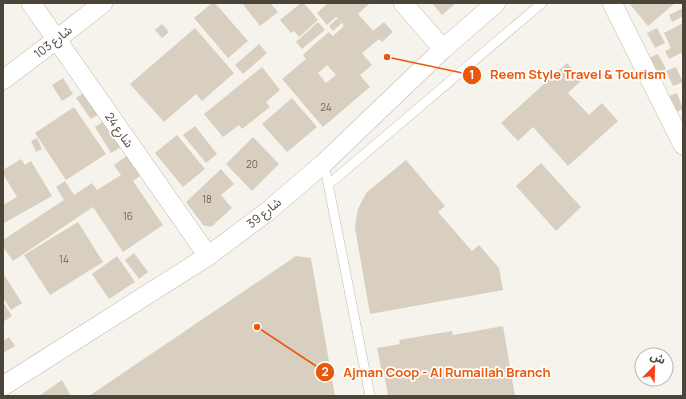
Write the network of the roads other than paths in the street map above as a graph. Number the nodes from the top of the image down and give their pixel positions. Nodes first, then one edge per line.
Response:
1 (31, 3) edge
2 (103, 3) edge
3 (403, 3) edge
4 (496, 3) edge
5 (542, 3) edge
6 (612, 3) edge
7 (56, 40) junction
8 (443, 49) junction
9 (3, 80) edge
10 (683, 145) edge
11 (324, 163) junction
12 (328, 185) junction
13 (208, 256) junction
14 (3, 386) edge
15 (370, 396) edge

1 - 7 street, شارع 24
2 - 7 street, شارع 103
3 - 8 street
4 - 8 street, شارع 39
5 - 12 lane
6 - 10 street
7 - 9 street, شارع 103
7 - 13 street, شارع 24
8 - 11 street, شارع 39
11 - 12 lane
11 - 13 street, شارع 39
12 - 15 lane
13 - 14 street, شارع 39

